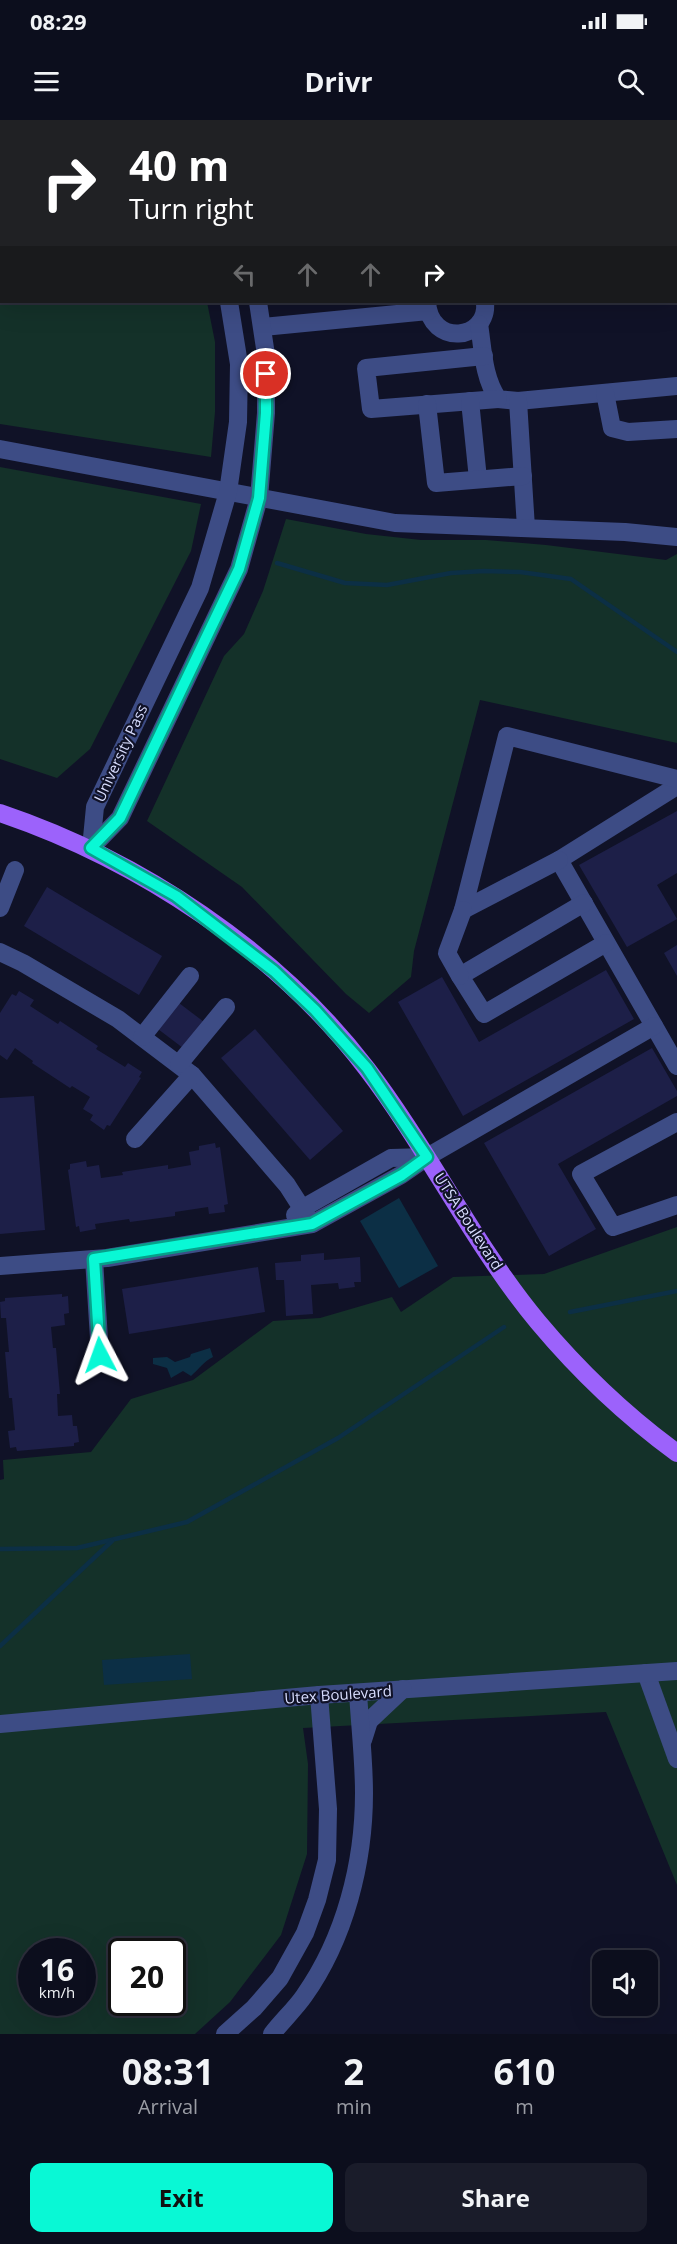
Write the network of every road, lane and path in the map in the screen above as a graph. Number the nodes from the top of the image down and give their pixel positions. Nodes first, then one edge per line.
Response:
1 (229, 303) edge
2 (258, 303) edge
3 (485, 303) edge
4 (427, 306) edge
5 (479, 324) junction
6 (263, 327) junction
7 (484, 356) junction
8 (677, 386) edge
9 (605, 393) junction
10 (498, 399) junction
11 (518, 400) junction
12 (470, 401) junction
13 (427, 404) junction
14 (677, 429) edge
15 (0, 449) edge
16 (523, 476) junction
17 (478, 479) junction
18 (228, 492) junction
19 (259, 498) junction
20 (526, 528) junction
21 (677, 537) edge
22 (677, 779) edge
23 (677, 786) edge
24 (0, 813) edge
25 (91, 848) junction
26 (559, 860) junction
27 (15, 870) dead end
28 (584, 903) junction
29 (0, 908) edge
30 (463, 910) junction
31 (606, 943) junction
32 (0, 952) edge
33 (190, 976) dead end
34 (460, 976) junction
35 (226, 1008) dead end
36 (654, 1026) junction
37 (142, 1037) junction
38 (677, 1065) edge
39 (186, 1070) junction
40 (677, 1122) edge
41 (135, 1139) dead end
42 (427, 1157) junction
43 (677, 1204) edge
44 (308, 1216) junction
45 (94, 1259) junction
46 (0, 1266) edge
47 (100, 1355) dead end
48 (677, 1453) edge
49 (677, 1671) edge
50 (646, 1673) junction
51 (403, 1689) junction
52 (358, 1693) junction
53 (319, 1695) junction
54 (0, 1724) edge
55 (361, 1750) junction
56 (677, 1759) edge
57 (280, 1978) junction
58 (304, 1996) junction
59 (225, 2034) edge
60 (272, 2034) edge

1 - 18 street, University Pass
2 - 6 street, University Pass
3 - 5 street
4 - 5 street
4 - 6 street
5 - 7 street
6 - 19 street, University Pass
7 - 10 street
7 - 13 street
8 - 9 street
9 - 11 street
9 - 14 street
10 - 11 street
10 - 12 street
11 - 16 street
12 - 13 street
12 - 17 street
13 - 17 street
15 - 18 street
16 - 17 street
16 - 20 street
18 - 19 street
18 - 25 street, University Pass
19 - 20 street
19 - 25 street, University Pass
20 - 21 street
22 - 30 street
23 - 26 street
24 - 25 main road, UTSA Boulevard
25 - 42 main road, UTSA Boulevard
26 - 28 street
26 - 30 street
27 - 29 street
28 - 31 street
28 - 34 street
30 - 34 street
31 - 34 street
31 - 36 street
32 - 37 street
33 - 37 street
35 - 39 street
36 - 38 street
36 - 42 street
37 - 39 street
39 - 41 street
39 - 44 street
40 - 43 street
42 - 44 street
42 - 48 main road, UTSA Boulevard
44 - 45 street
45 - 46 street
45 - 47 street
49 - 50 street, Utex Boulevard
50 - 51 street, Utex Boulevard
50 - 56 street
51 - 52 street, Utex Boulevard
51 - 55 street
52 - 53 street, Utex Boulevard
52 - 55 street
53 - 54 street, Utex Boulevard
53 - 57 street
55 - 58 street
57 - 58 street
57 - 59 street
58 - 60 street

